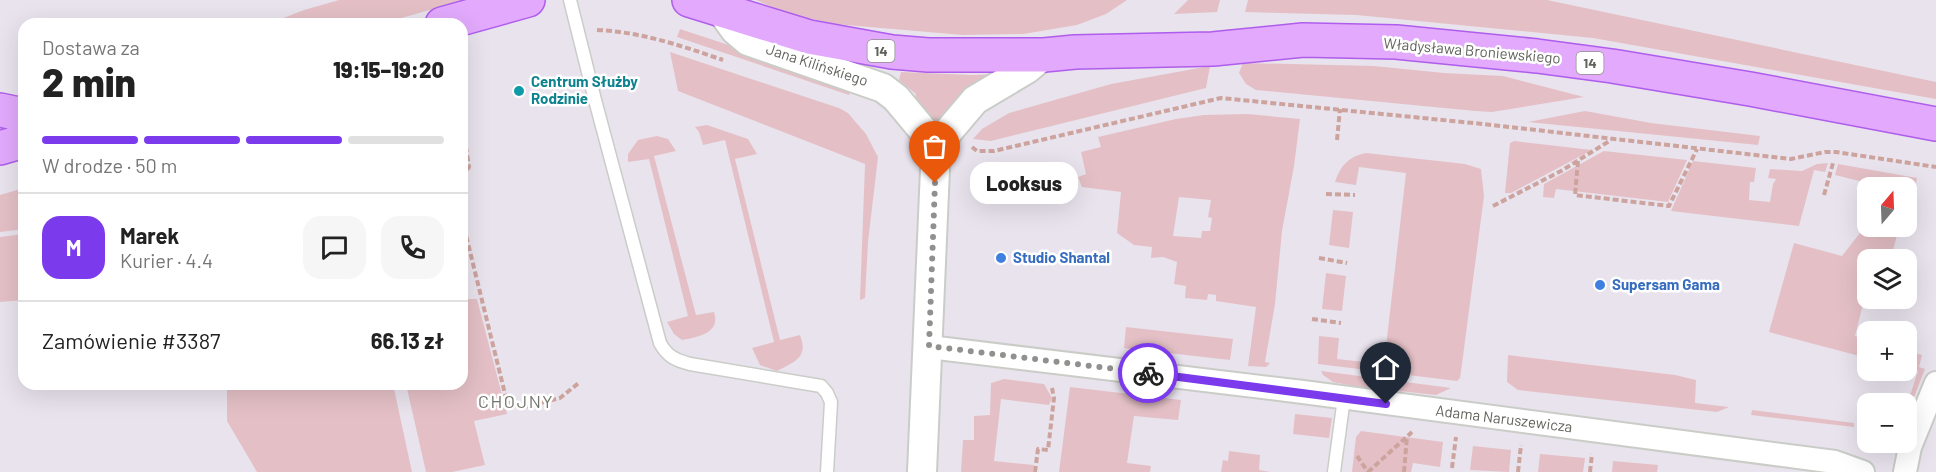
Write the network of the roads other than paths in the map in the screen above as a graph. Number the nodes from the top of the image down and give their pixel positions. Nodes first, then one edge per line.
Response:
1 (528, 0) edge
2 (570, 0) edge
3 (707, 6) edge
4 (464, 18) edge
5 (1060, 54) junction
6 (0, 110) edge
7 (18, 114) edge
8 (1936, 124) edge
9 (18, 143) edge
10 (936, 146) junction
11 (0, 148) edge
12 (929, 346) junction
13 (1936, 383) edge
14 (1344, 398) junction
15 (827, 472) edge
16 (922, 472) edge
17 (1334, 472) edge
18 (1863, 472) edge
19 (1905, 472) edge

1 - 4 main road
2 - 15 lane
3 - 5 main road, 14
3 - 10 street, Jana Kilińskiego
5 - 8 main road, Władysława Broniewskiego / 14
5 - 10 street
6 - 7 main road
9 - 11 main road
10 - 12 street
12 - 14 street, Adama Naruszewicza
12 - 16 street
13 - 19 street
14 - 17 lane
14 - 18 street, Adama Naruszewicza

